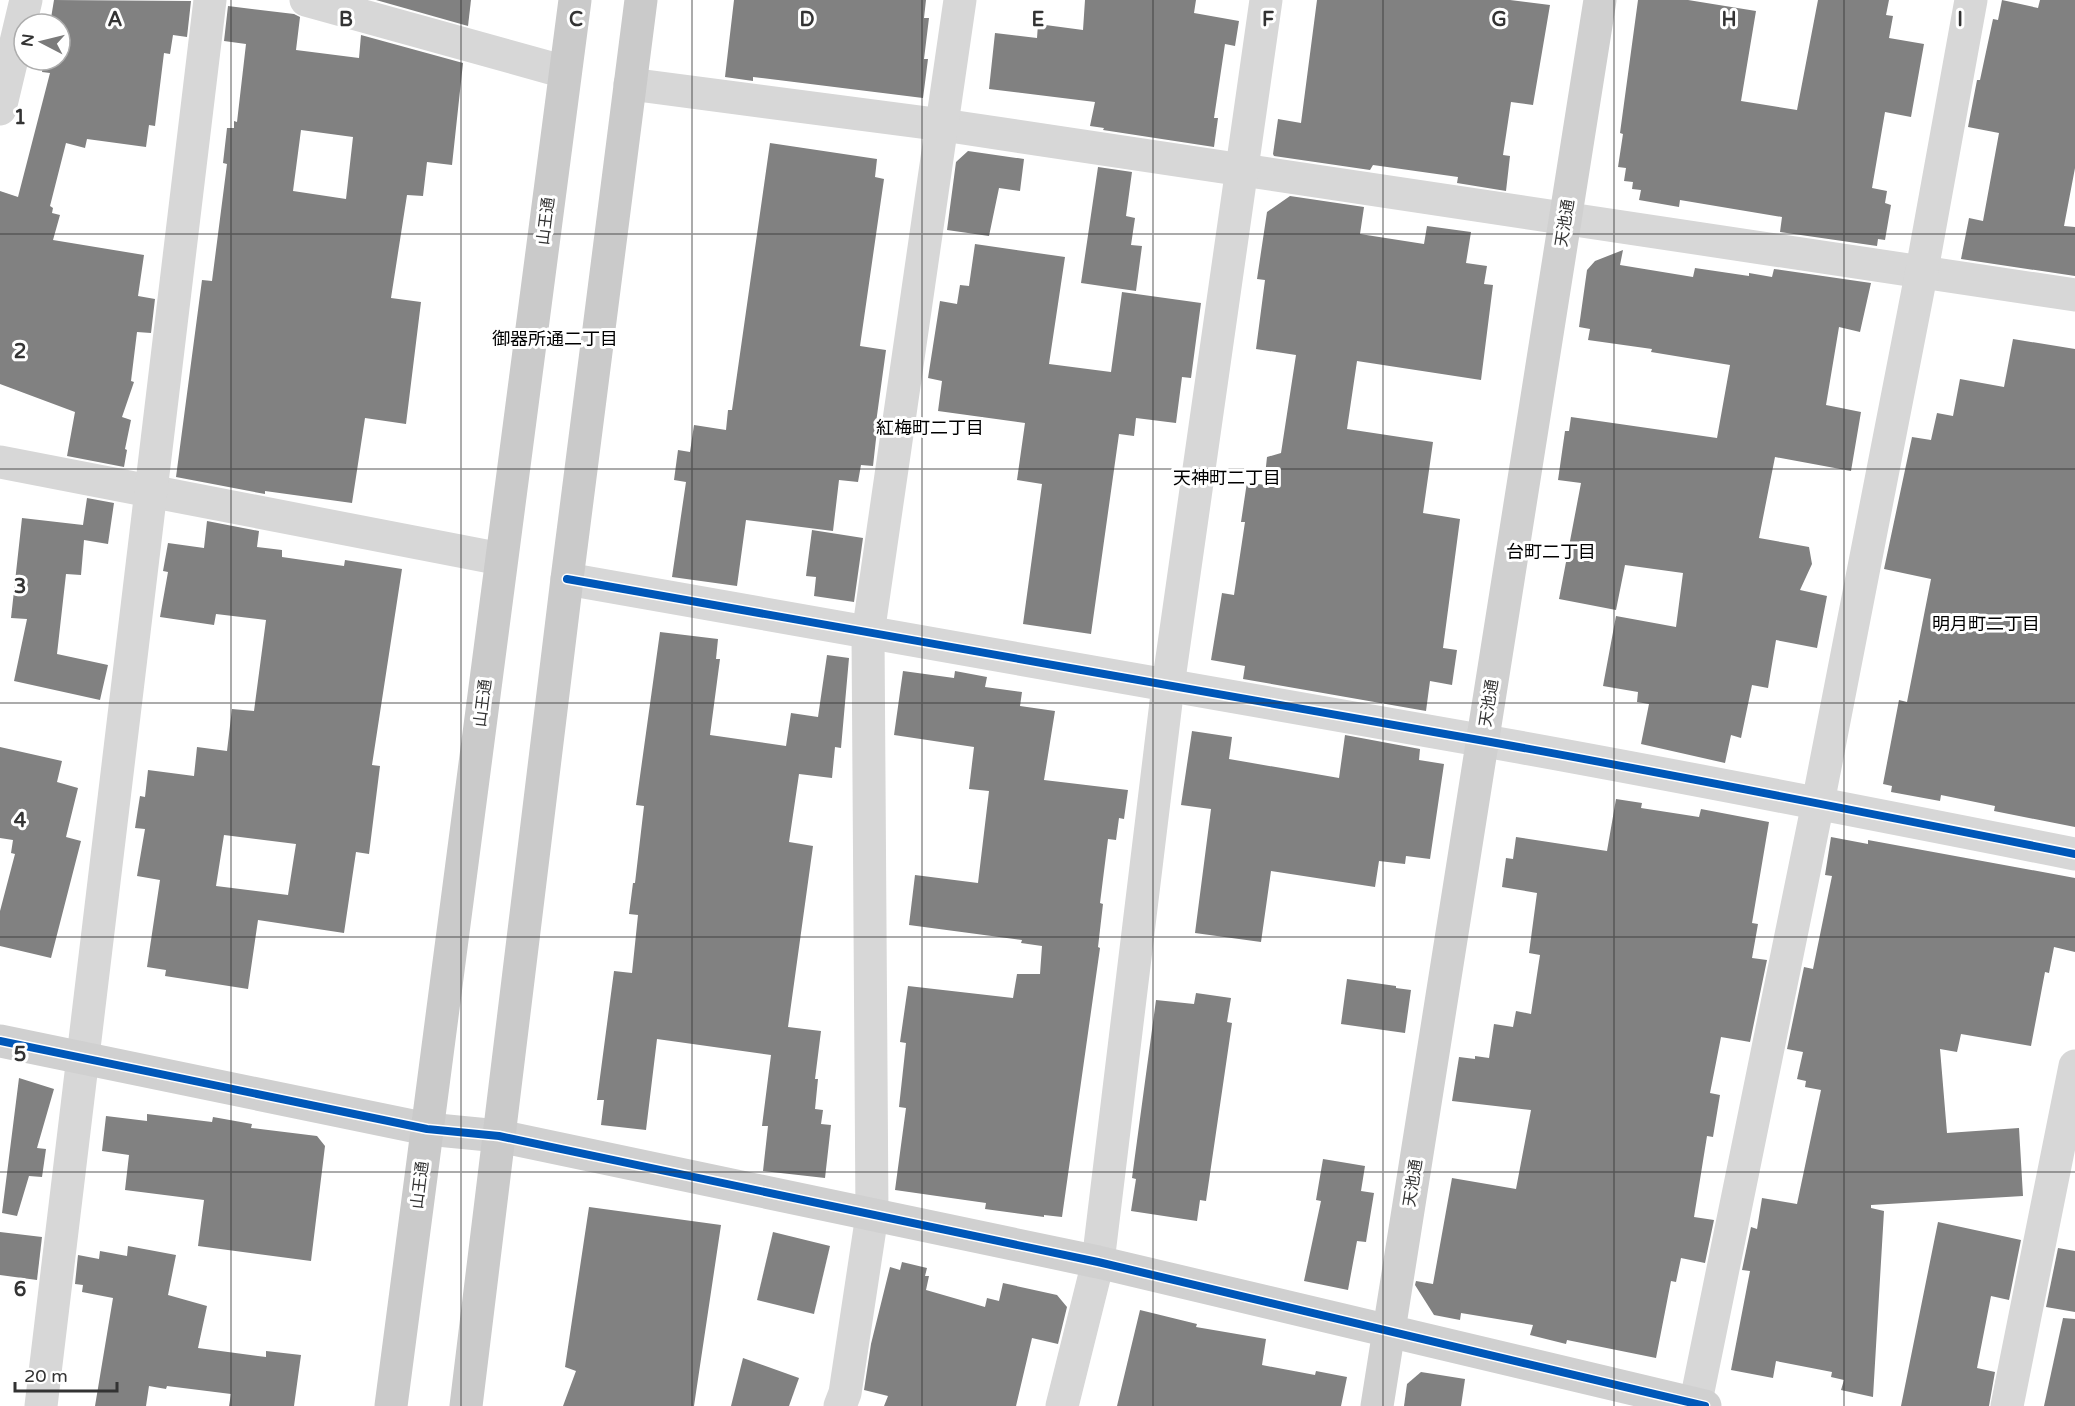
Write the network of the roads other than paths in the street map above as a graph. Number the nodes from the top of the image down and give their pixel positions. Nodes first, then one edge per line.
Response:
1 (26, 0) edge
2 (210, 0) edge
3 (306, 0) edge
4 (575, 0) edge
5 (641, 0) edge
6 (960, 0) edge
7 (1266, 0) edge
8 (1600, 0) edge
9 (1971, 0) edge
10 (565, 72) junction
11 (630, 84) junction
12 (0, 109) edge
13 (943, 125) junction
14 (1242, 170) junction
15 (1566, 217) junction
16 (1922, 270) junction
17 (2075, 294) edge
18 (0, 462) edge
19 (151, 490) junction
20 (501, 559) junction
21 (567, 579) junction
22 (868, 634) junction
23 (1168, 686) junction
24 (1483, 741) junction
25 (1818, 803) junction
26 (2075, 854) edge
27 (0, 1041) edge
28 (84, 1059) junction
29 (2075, 1066) edge
30 (427, 1129) junction
31 (499, 1136) junction
32 (872, 1215) junction
33 (1098, 1262) junction
34 (1390, 1331) junction
35 (1699, 1405) edge
36 (41, 1406) edge
37 (391, 1406) edge
38 (466, 1406) edge
39 (840, 1406) edge
40 (1062, 1406) edge
41 (1377, 1406) edge
42 (2007, 1406) edge

1 - 12 street
2 - 19 street
3 - 10 street
4 - 10 main road, 山王通
5 - 11 main road
6 - 13 street
7 - 14 street
8 - 15 street, 天池通
9 - 16 street
10 - 20 main road, 山王通
11 - 13 street
11 - 21 main road
13 - 14 street
13 - 22 street
14 - 15 street
14 - 23 street
15 - 16 street
15 - 24 street, 天池通
16 - 17 street
16 - 25 street
18 - 19 street
19 - 20 street
19 - 28 street
20 - 30 main road, 山王通
21 - 22 street
21 - 31 main road
22 - 23 street
22 - 32 street
23 - 24 street
23 - 33 street
24 - 25 street
24 - 34 street, 天池通
25 - 26 street
25 - 35 street
27 - 28 street
28 - 30 street
28 - 36 street
29 - 42 street
30 - 31 street
30 - 37 main road, 山王通
31 - 32 street
31 - 38 main road
32 - 33 street
32 - 39 street
33 - 34 street
33 - 40 street
34 - 35 street
34 - 41 street, 天池通

